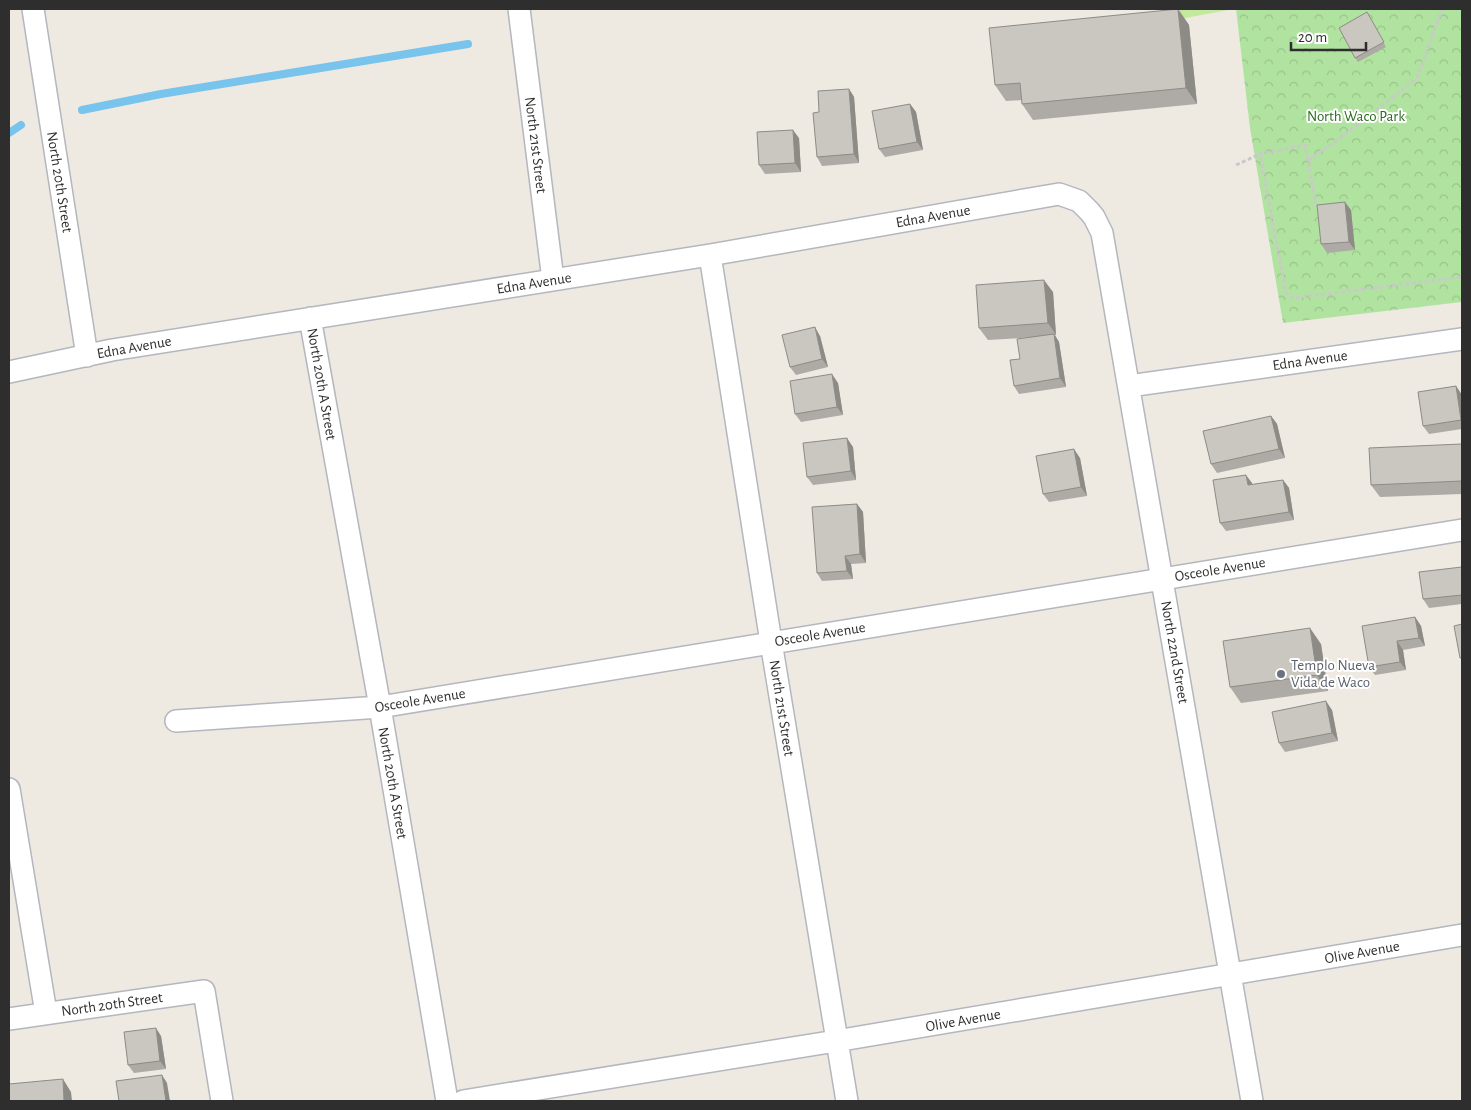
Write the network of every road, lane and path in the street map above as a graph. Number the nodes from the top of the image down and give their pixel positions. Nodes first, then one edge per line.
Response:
1 (33, 9) edge
2 (519, 9) edge
3 (1442, 9) edge
4 (1260, 154) junction
5 (1308, 161) junction
6 (1236, 165) dead end
7 (1059, 194) joint
8 (1316, 205) edge
9 (710, 255) junction
10 (1462, 277) edge
11 (553, 280) junction
12 (310, 318) junction
13 (1462, 340) edge
14 (87, 356) junction
15 (9, 372) edge
16 (1129, 386) junction
17 (1462, 530) edge
18 (1162, 578) junction
19 (771, 642) junction
20 (380, 707) junction
21 (176, 721) dead end
22 (9, 789) edge
23 (1462, 935) edge
24 (1230, 974) junction
25 (46, 1013) junction
26 (9, 1019) edge
27 (836, 1041) junction
28 (222, 1101) edge
29 (447, 1101) edge
30 (462, 1101) edge
31 (847, 1101) edge
32 (1252, 1101) edge

1 - 14 street, North 20th Street
2 - 11 street, North 21st Street
3 - 5 path
4 - 5 path
4 - 6 path
4 - 10 path
5 - 8 path
7 - 9 street, Edna Avenue
7 - 16 street, North 22nd Street
9 - 11 street, Edna Avenue
9 - 19 street, North 21st Street
11 - 12 street, Edna Avenue
12 - 14 street, Edna Avenue
12 - 20 street, North 20th A Street
13 - 16 street, Edna Avenue
14 - 15 street, Edna Avenue
16 - 18 street, North 22nd Street
17 - 18 street, Osceole Avenue
18 - 19 street, Osceole Avenue
18 - 24 street, North 22nd Street
19 - 20 street, Osceole Avenue
19 - 27 street, North 21st Street
20 - 21 street, Osceole Avenue
20 - 29 street, North 20th A Street
22 - 25 street, North 20th Street
23 - 24 street, Olive Avenue
24 - 27 street, Olive Avenue
24 - 32 street, North 22nd Street
25 - 26 street
25 - 28 street, North 20th Street
27 - 30 street, Olive Avenue
27 - 31 street, North 21st Street

